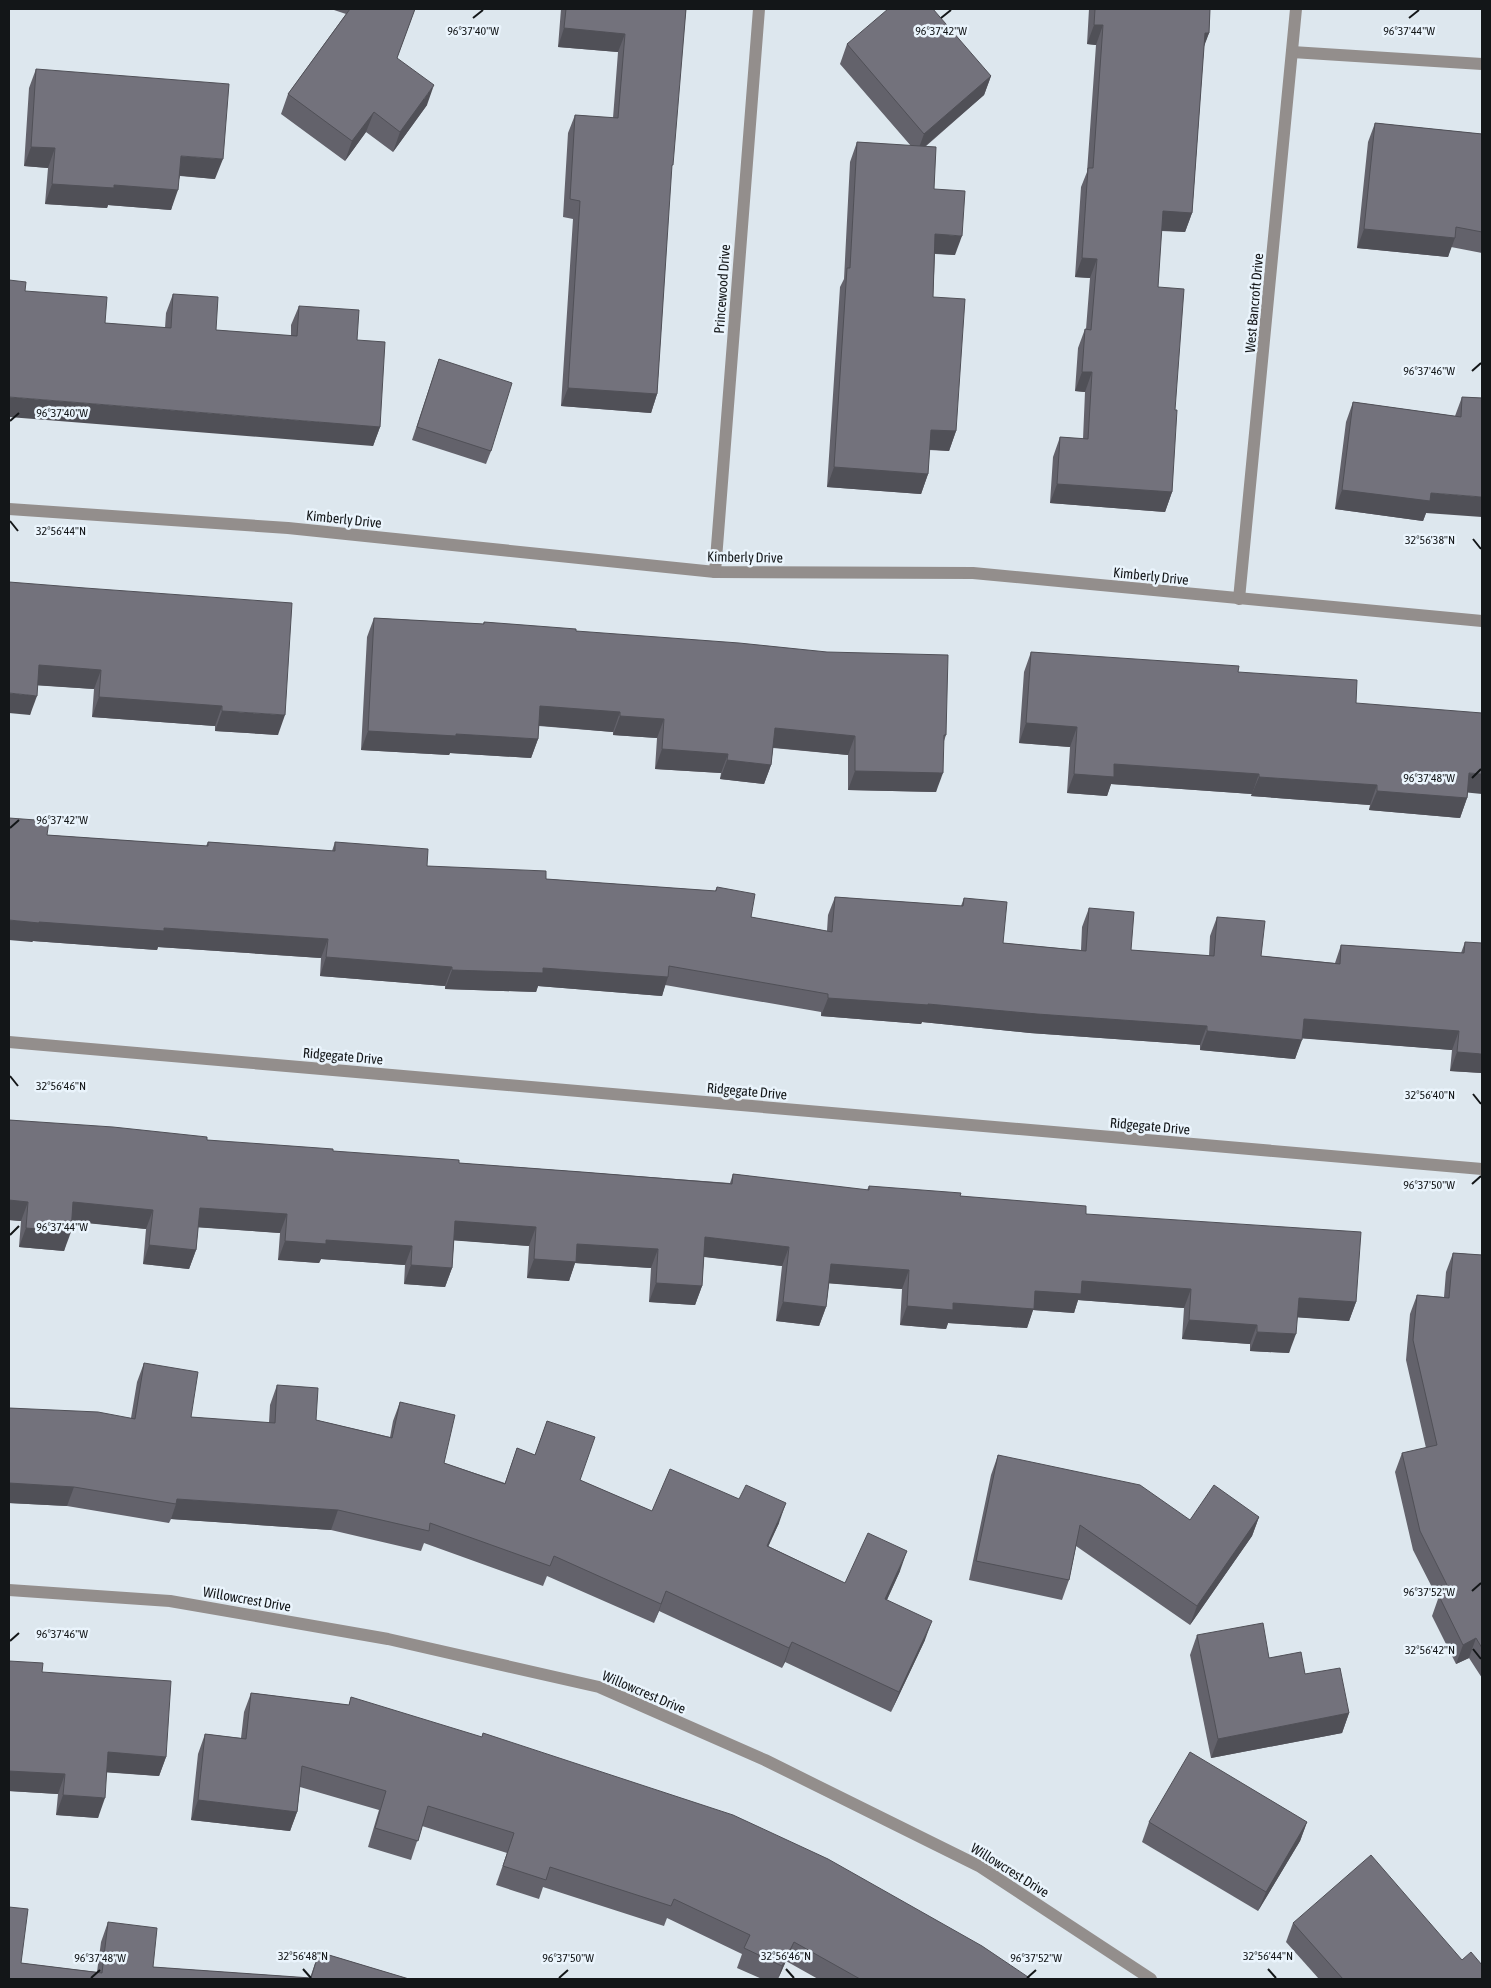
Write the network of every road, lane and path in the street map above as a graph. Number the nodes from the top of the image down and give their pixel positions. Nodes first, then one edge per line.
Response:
1 (759, 9) edge
2 (1296, 9) edge
3 (1292, 52) junction
4 (1482, 64) edge
5 (9, 509) edge
6 (715, 572) junction
7 (1239, 600) junction
8 (1482, 621) edge
9 (9, 1042) edge
10 (1482, 1169) edge
11 (9, 1590) edge
12 (1151, 1979) edge

1 - 6 street, Princewood Drive
2 - 3 street, West Bancroft Drive
3 - 4 street
3 - 7 street, West Bancroft Drive
5 - 6 street, Kimberly Drive
6 - 7 street, Kimberly Drive
7 - 8 street, Kimberly Drive
9 - 10 street, Ridgegate Drive
11 - 12 street, Willowcrest Drive

